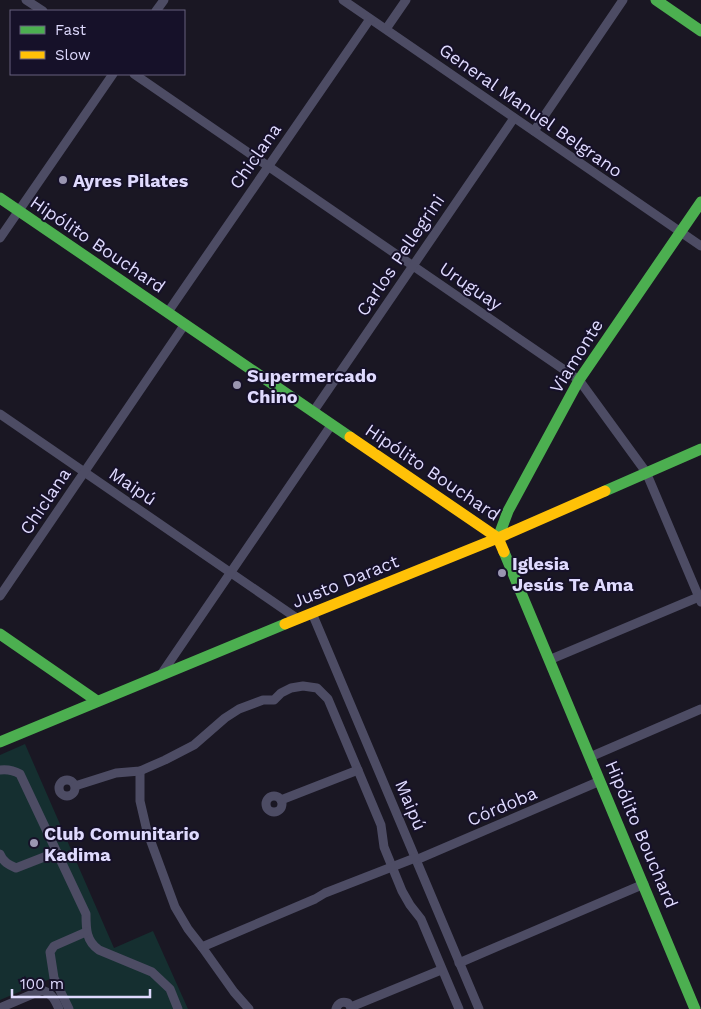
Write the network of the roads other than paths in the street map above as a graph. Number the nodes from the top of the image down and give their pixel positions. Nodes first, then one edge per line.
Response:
1 (26, 0) edge
2 (343, 0) edge
3 (406, 0) edge
4 (623, 0) edge
5 (656, 0) edge
6 (41, 10) edge
7 (370, 19) junction
8 (386, 30) junction
9 (701, 31) edge
10 (112, 75) edge
11 (135, 75) edge
12 (514, 118) junction
13 (534, 131) junction
14 (268, 166) junction
15 (0, 198) edge
16 (701, 202) edge
17 (18, 210) junction
18 (680, 232) junction
19 (0, 238) edge
20 (701, 246) edge
21 (413, 266) junction
22 (168, 312) junction
23 (185, 324) junction
24 (579, 380) junction
25 (313, 412) junction
26 (0, 414) edge
27 (332, 424) junction
28 (701, 449) edge
29 (84, 472) junction
30 (646, 472) junction
31 (498, 538) junction
32 (230, 572) junction
33 (0, 596) edge
34 (700, 598) edge
35 (312, 613) junction
36 (298, 619) junction
37 (0, 634) edge
38 (550, 660) junction
39 (159, 678) junction
40 (97, 701) junction
41 (701, 709) edge
42 (0, 742) edge
43 (590, 757) junction
44 (0, 770) edge
45 (140, 770) junction
46 (358, 770) junction
47 (600, 781) junction
48 (75, 786) dead end
49 (281, 800) dead end
50 (56, 852) junction
51 (0, 854) edge
52 (416, 859) junction
53 (392, 867) junction
54 (644, 884) junction
55 (86, 932) junction
56 (202, 947) junction
57 (459, 963) junction
58 (441, 970) junction
59 (0, 1008) edge
60 (351, 1008) edge
61 (59, 1009) edge
62 (69, 1009) edge
63 (178, 1009) edge
64 (249, 1009) edge
65 (336, 1009) edge
66 (459, 1009) edge
67 (479, 1009) edge
68 (695, 1009) edge

1 - 6 street
2 - 7 street, General Manuel Belgrano
3 - 8 street
4 - 13 street
5 - 9 street
7 - 8 street, General Manuel Belgrano
7 - 14 street, Chiclana
8 - 12 street, General Manuel Belgrano
10 - 17 street
11 - 14 street, Uruguay
12 - 13 street, General Manuel Belgrano
12 - 21 street, Carlos Pellegrini
13 - 18 street, General Manuel Belgrano
14 - 21 street, Uruguay
14 - 22 street, Chiclana
15 - 17 street, Hipólito Bouchard
16 - 18 street, Viamonte
17 - 19 street
17 - 22 street, Hipólito Bouchard
18 - 20 street, General Manuel Belgrano
18 - 24 street, Viamonte
21 - 24 street, Uruguay
21 - 25 street, Carlos Pellegrini
22 - 23 street, Hipólito Bouchard
23 - 25 street, Hipólito Bouchard
23 - 29 street, Chiclana
24 - 30 street, Uruguay
24 - 31 street, Viamonte
25 - 27 street, Hipólito Bouchard
26 - 29 street, Maipú
27 - 31 street, Hipólito Bouchard
27 - 32 street
28 - 30 street, Justo Daract
29 - 32 street, Maipú
29 - 33 street, Chiclana
30 - 31 street, Justo Daract
30 - 34 street, Uruguay
31 - 35 street, Justo Daract
31 - 38 street, Hipólito Bouchard
32 - 36 street, Maipú
32 - 39 street
34 - 38 street
35 - 36 street, Justo Daract
35 - 52 street, Maipú
36 - 39 street, Justo Daract
37 - 40 street
38 - 43 street, Hipólito Bouchard
39 - 40 street, Justo Daract
40 - 42 street, Justo Daract
41 - 43 street
43 - 47 street, Hipólito Bouchard
44 - 50 street
45 - 46 street
45 - 48 street
45 - 56 street
46 - 49 street
46 - 53 street
47 - 52 street, Córdoba
47 - 54 street, Hipólito Bouchard
50 - 51 street
50 - 55 street
52 - 53 street, Córdoba
52 - 57 street, Maipú
53 - 56 street, Córdoba
53 - 58 street
54 - 57 street
54 - 68 street, Hipólito Bouchard
55 - 62 street
55 - 63 street
56 - 64 street
57 - 67 street, Maipú
58 - 60 street
58 - 66 street
59 - 61 street
60 - 65 street

